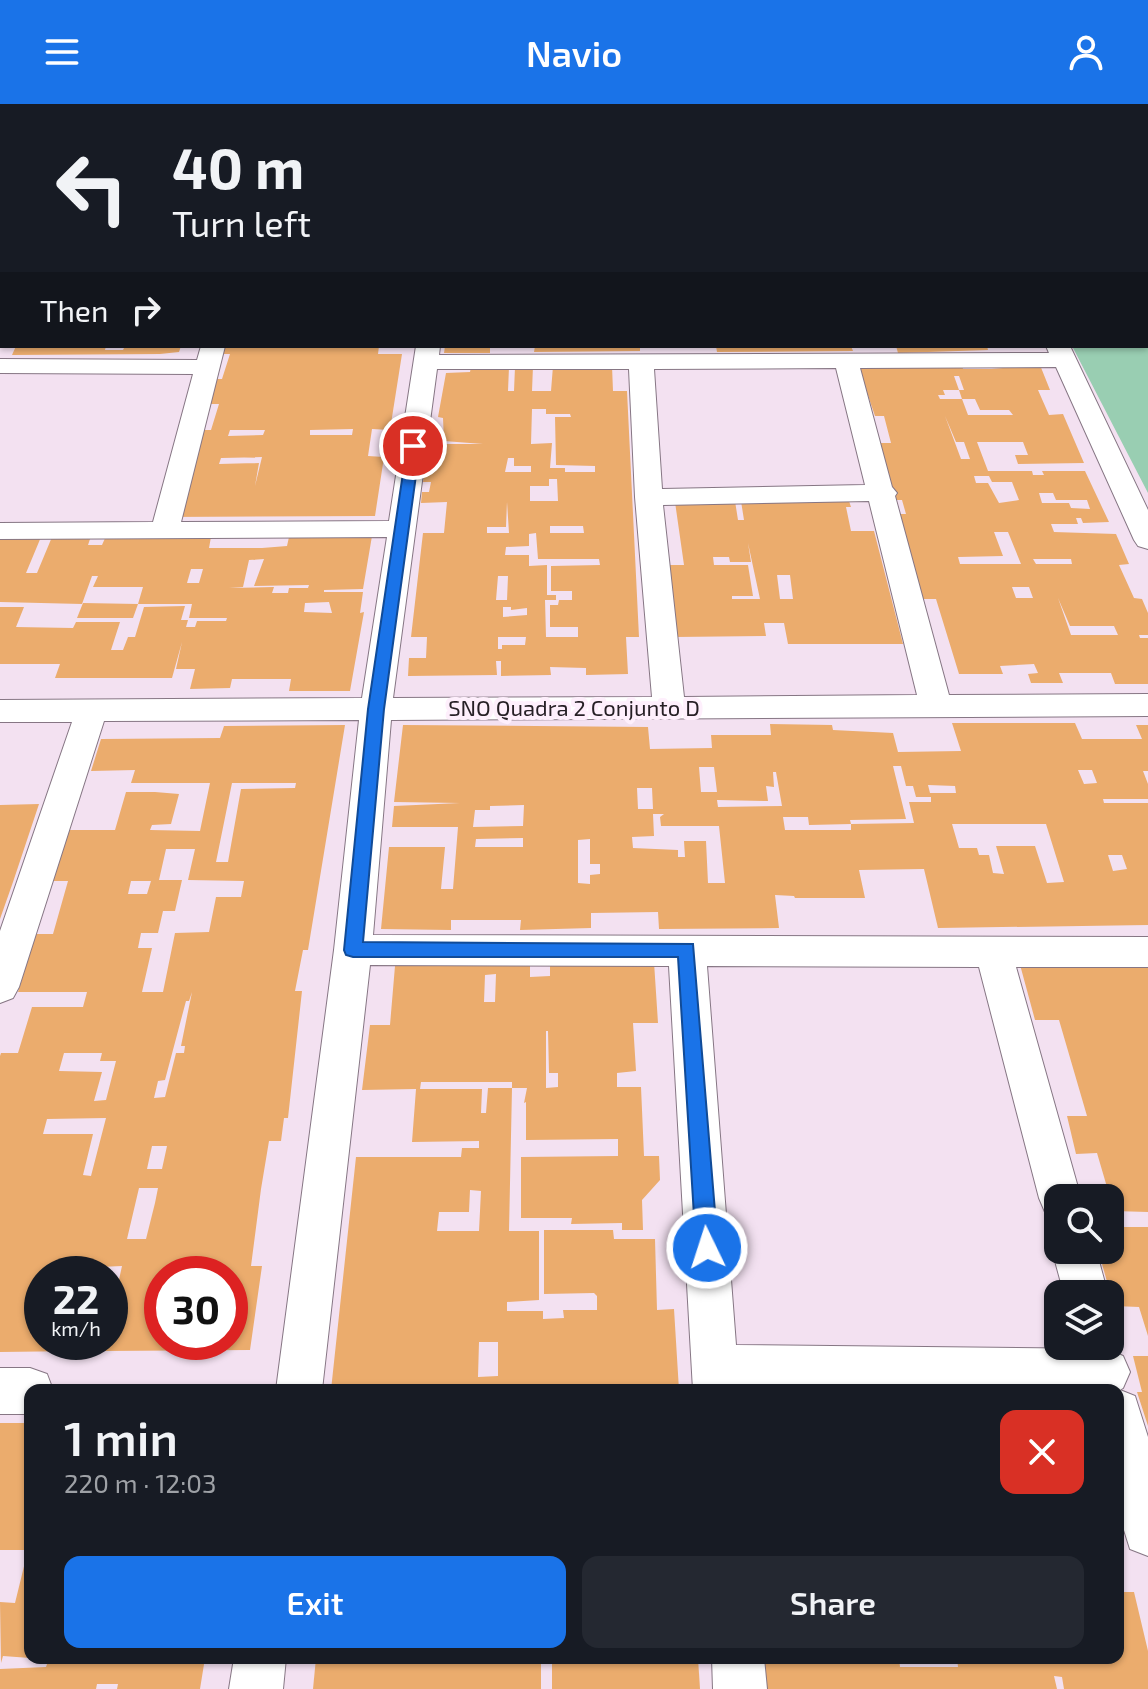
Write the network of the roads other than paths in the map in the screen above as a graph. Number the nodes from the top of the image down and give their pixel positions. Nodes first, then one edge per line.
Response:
1 (1061, 353) edge
2 (428, 354) edge
3 (211, 356) edge
4 (846, 361) junction
5 (641, 362) junction
6 (0, 366) edge
7 (883, 493) junction
8 (649, 497) junction
9 (400, 529) junction
10 (0, 531) edge
11 (164, 532) junction
12 (1148, 540) edge
13 (1148, 705) edge
14 (669, 706) junction
15 (936, 707) junction
16 (92, 709) junction
17 (376, 709) junction
18 (0, 711) edge
19 (353, 950) junction
20 (687, 950) junction
21 (1148, 952) edge
22 (994, 953) junction
23 (0, 987) edge
24 (1056, 1184) edge
25 (716, 1379) edge
26 (1109, 1380) edge
27 (300, 1384) edge
28 (0, 1391) edge
29 (24, 1391) edge
30 (1124, 1438) edge
31 (1148, 1531) edge
32 (259, 1664) edge
33 (738, 1664) edge
34 (256, 1689) edge
35 (740, 1689) edge

1 - 4 street
1 - 12 street
2 - 5 street
2 - 9 street
3 - 6 street
3 - 11 street
4 - 5 street
4 - 7 street
5 - 8 street
7 - 8 street
7 - 15 street
8 - 14 street
9 - 11 street
9 - 17 street
10 - 11 street
13 - 15 street, SNO Quadra 2 Conjunto D
14 - 15 street, SNO Quadra 2 Conjunto D
14 - 17 street, SNO Quadra 2 Conjunto D
16 - 17 street, SNO Quadra 2 Conjunto D
16 - 18 street, SNO Quadra 2 Conjunto D
16 - 23 street
17 - 19 street
19 - 20 street
19 - 27 street
20 - 22 street
20 - 25 street
21 - 22 street
22 - 24 street
25 - 26 street
28 - 29 street
30 - 31 street
32 - 34 street
33 - 35 street

